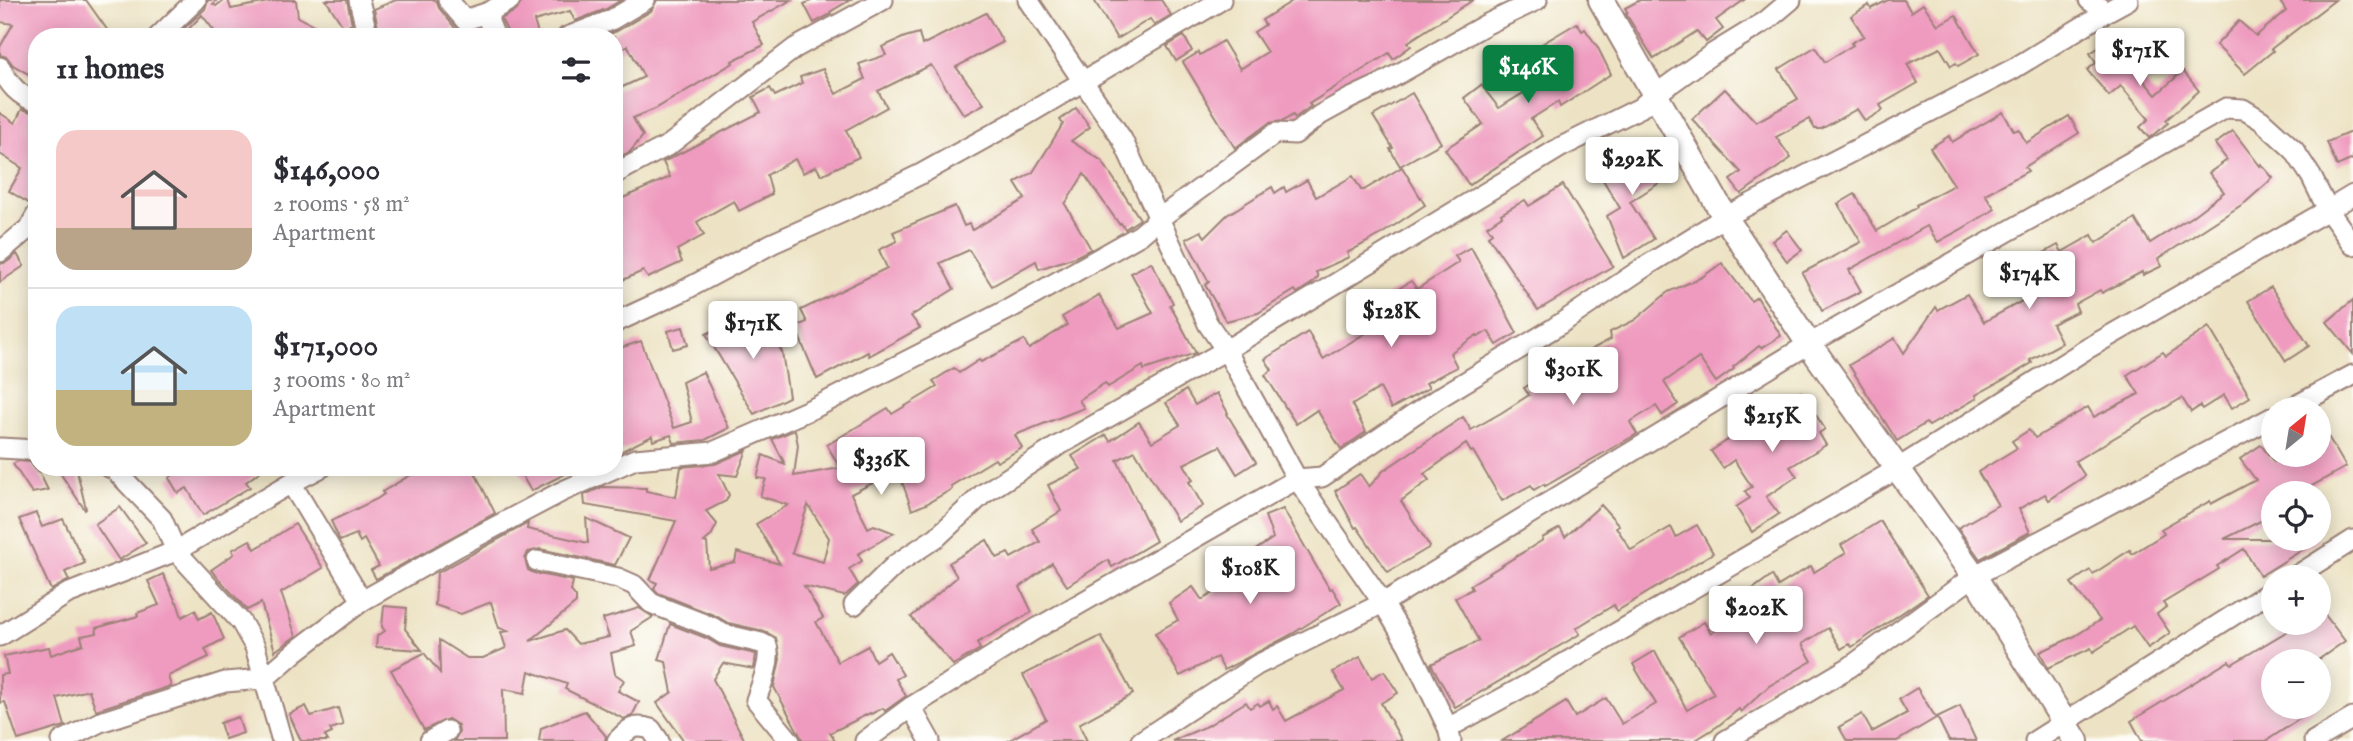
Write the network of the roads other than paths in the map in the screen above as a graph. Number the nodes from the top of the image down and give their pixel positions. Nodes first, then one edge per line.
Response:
1 (196, 0) edge
2 (359, 0) edge
3 (448, 0) edge
4 (510, 0) edge
5 (645, 0) edge
6 (883, 0) edge
7 (1028, 0) edge
8 (1221, 0) edge
9 (1537, 0) edge
10 (1601, 0) edge
11 (1791, 0) edge
12 (2089, 0) edge
13 (2128, 0) edge
14 (489, 12) junction
15 (2106, 12) junction
16 (170, 28) edge
17 (367, 28) edge
18 (491, 28) edge
19 (590, 28) edge
20 (0, 67) edge
21 (1084, 80) junction
22 (1656, 94) junction
23 (28, 100) edge
24 (623, 169) edge
25 (2353, 195) edge
26 (2328, 210) junction
27 (1725, 216) junction
28 (1160, 218) junction
29 (28, 230) edge
30 (2353, 246) edge
31 (0, 253) edge
32 (623, 319) edge
33 (1809, 344) junction
34 (1226, 350) junction
35 (2353, 375) edge
36 (2312, 397) edge
37 (2261, 423) edge
38 (0, 449) edge
39 (28, 450) edge
40 (623, 464) edge
41 (1897, 469) junction
42 (121, 476) edge
43 (305, 476) edge
44 (597, 476) edge
45 (1297, 479) junction
46 (291, 483) junction
47 (2353, 540) edge
48 (176, 551) junction
49 (537, 561) dead end
50 (2314, 565) edge
51 (1973, 576) junction
52 (2261, 598) edge
53 (362, 601) junction
54 (1383, 603) junction
55 (854, 605) dead end
56 (0, 636) edge
57 (264, 679) junction
58 (911, 707) junction
59 (2353, 718) edge
60 (447, 731) dead end
61 (2071, 731) edge
62 (1449, 734) edge
63 (62, 741) edge
64 (282, 741) edge
65 (430, 741) edge
66 (617, 741) edge
67 (659, 741) edge
68 (790, 741) edge
69 (865, 741) edge
70 (930, 741) edge
71 (1141, 741) edge
72 (1725, 741) edge
73 (2035, 741) edge
74 (2314, 741) edge

1 - 16 street
2 - 17 street
3 - 14 street
4 - 14 street
5 - 19 street
6 - 24 street
7 - 21 street
8 - 21 street
9 - 28 street
10 - 22 street
11 - 22 street
12 - 15 street
13 - 15 street
14 - 18 street
15 - 27 street
20 - 23 street
21 - 28 street
21 - 32 street
22 - 27 street
22 - 34 street
25 - 26 street
26 - 30 street
26 - 33 street
26 - 41 street
27 - 33 street
27 - 45 street
28 - 34 street
28 - 40 street
29 - 31 street
33 - 41 street
33 - 54 street
34 - 45 street
34 - 55 street
35 - 36 street
37 - 51 street
38 - 39 street
41 - 51 street
41 - 62 street
42 - 48 street
43 - 46 street
44 - 53 street
45 - 54 street
45 - 58 street
46 - 48 street
46 - 53 street
47 - 50 street
48 - 56 street
48 - 57 street
49 - 68 street
51 - 61 street
51 - 72 street
52 - 61 street
53 - 57 street
54 - 62 street
54 - 71 street
57 - 63 street
57 - 64 street
58 - 69 street
58 - 70 street
59 - 74 street
60 - 65 street
61 - 73 street
66 - 67 street

